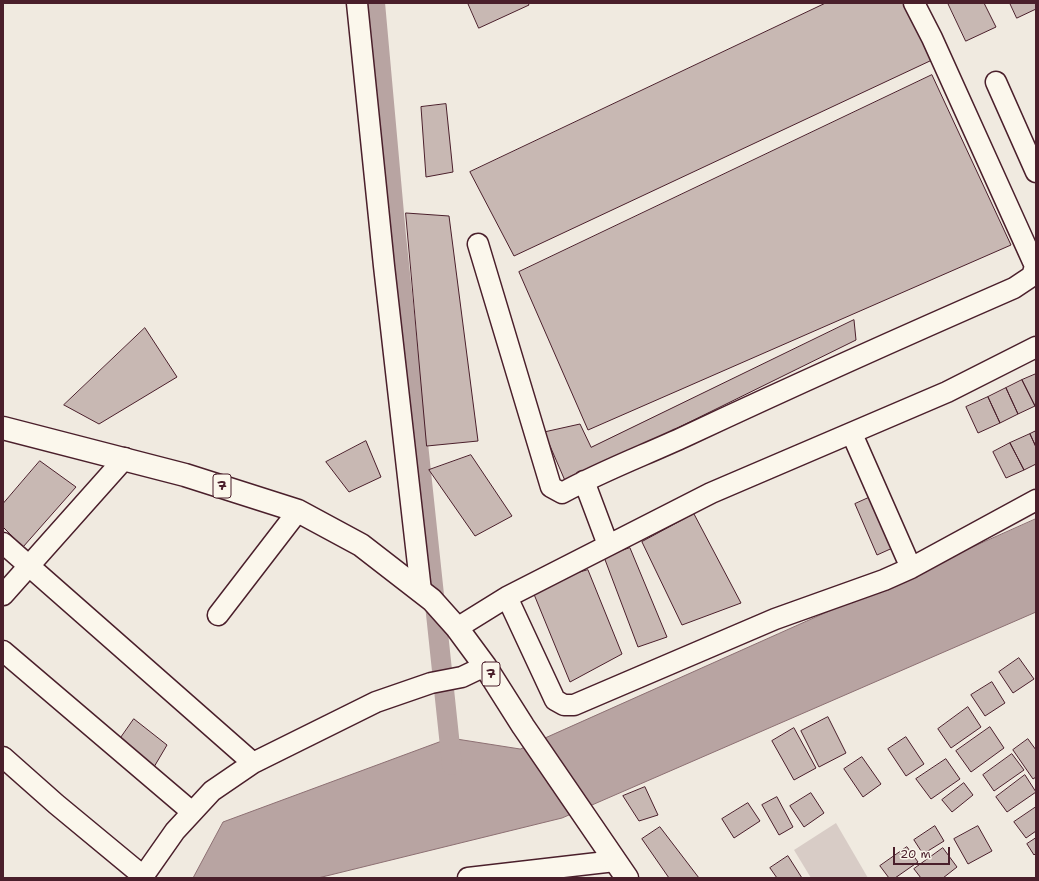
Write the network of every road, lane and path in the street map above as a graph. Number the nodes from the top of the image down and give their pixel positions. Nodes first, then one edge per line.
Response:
1 (357, 3) edge
2 (914, 3) edge
3 (996, 82) dead end
4 (1036, 172) edge
5 (478, 244) dead end
6 (1036, 347) edge
7 (3, 428) edge
8 (852, 434) junction
9 (125, 458) junction
10 (584, 481) junction
11 (1036, 500) edge
12 (298, 511) junction
13 (3, 543) edge
14 (608, 545) junction
15 (28, 566) junction
16 (911, 568) junction
17 (421, 591) junction
18 (3, 595) edge
19 (507, 597) junction
20 (218, 615) dead end
21 (456, 626) junction
22 (3, 651) edge
23 (485, 666) junction
24 (3, 757) edge
25 (253, 763) junction
26 (192, 812) junction
27 (621, 870) edge
28 (143, 877) edge
29 (468, 878) edge

1 - 17 street
2 - 10 street
3 - 4 street
5 - 10 street
6 - 8 street
7 - 9 highway, 7
8 - 14 street
8 - 16 street
9 - 12 highway, 7
9 - 15 street
10 - 14 street
11 - 16 street
12 - 17 highway, 7
12 - 20 street
13 - 15 street
14 - 19 street
15 - 18 street
15 - 25 street
16 - 19 street
17 - 21 highway, 7
19 - 21 street
21 - 23 highway, 7
22 - 26 street
23 - 25 street
23 - 27 highway, 7
24 - 28 street
25 - 26 street
26 - 28 street
27 - 29 street

